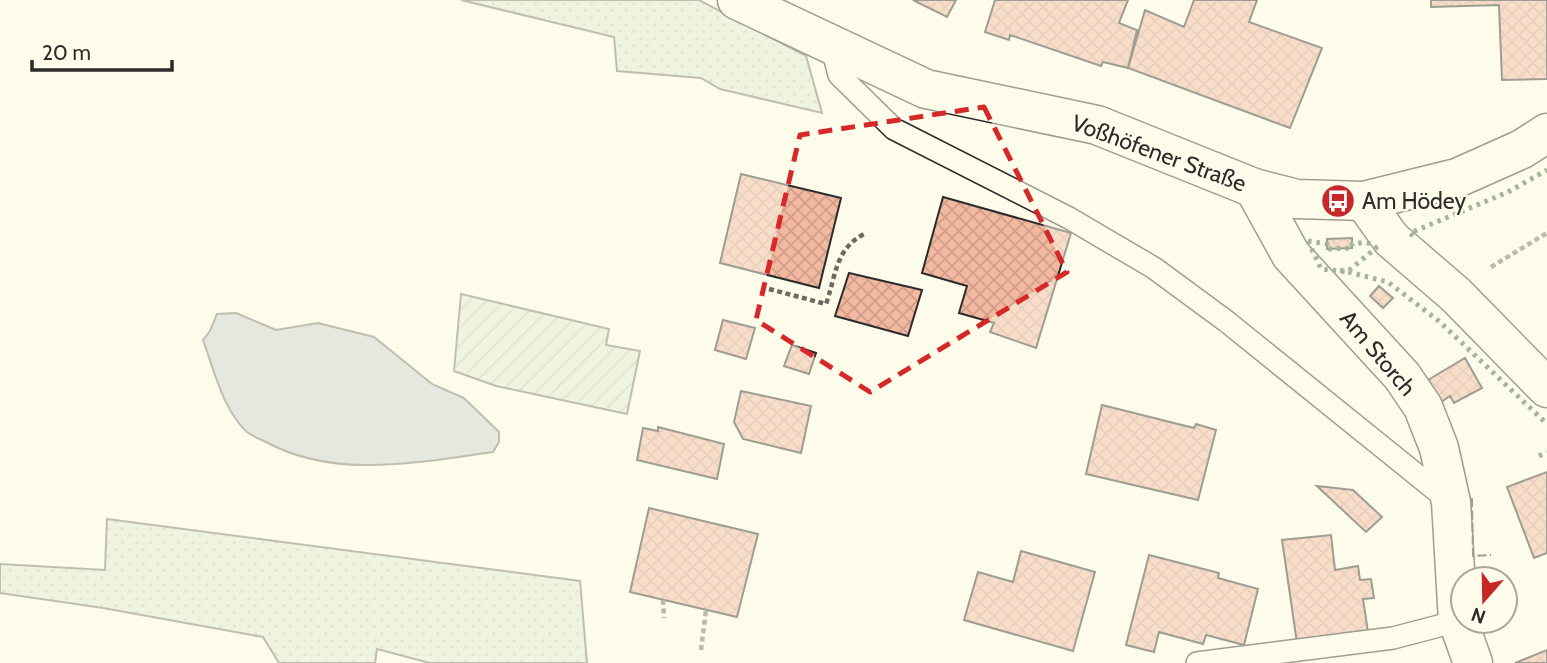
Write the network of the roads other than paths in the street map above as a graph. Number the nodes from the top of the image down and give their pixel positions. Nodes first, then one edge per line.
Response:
1 (737, 0) edge
2 (831, 44) junction
3 (1547, 133) edge
4 (1254, 188) junction
5 (1364, 201) junction
6 (1547, 388) edge
7 (1451, 502) junction
8 (1455, 565) edge
9 (1449, 623) edge
10 (1463, 635) edge
11 (1197, 663) edge
12 (1474, 663) edge

1 - 2 street, Voßhöfener Straße
2 - 4 street, Voßhöfener Straße
2 - 7 lane
3 - 5 street, Voßhöfener Straße
4 - 5 street, Voßhöfener Straße
4 - 7 street, Am Storch
5 - 6 street
7 - 8 street, Am Storch
9 - 11 lane
10 - 12 street, Am Storch

